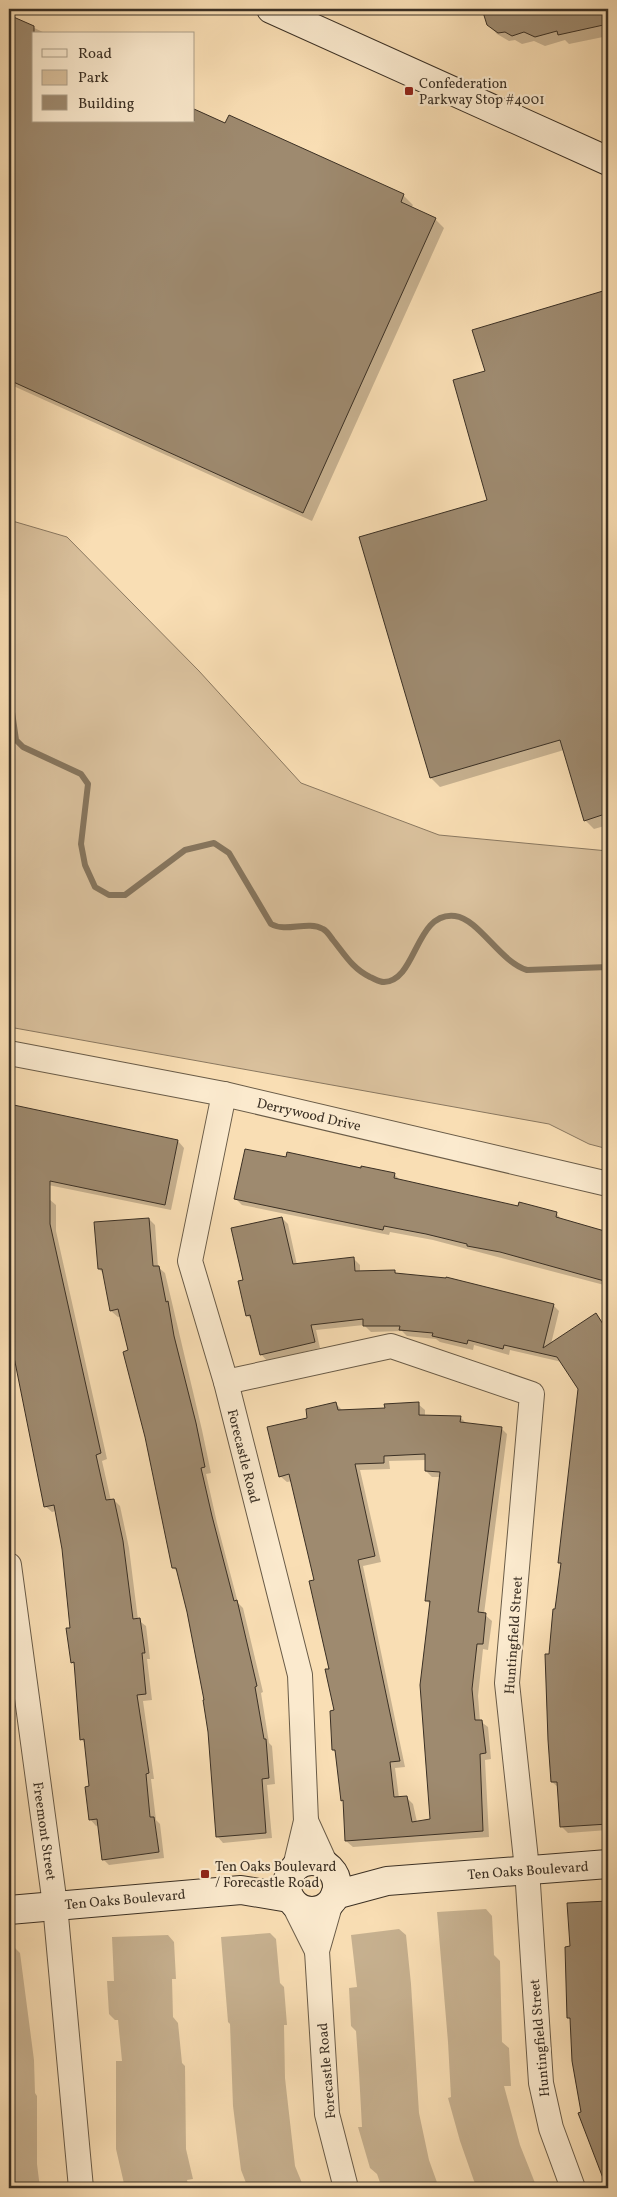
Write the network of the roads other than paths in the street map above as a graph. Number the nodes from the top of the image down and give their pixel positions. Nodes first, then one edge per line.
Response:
1 (271, 9) edge
2 (608, 161) edge
3 (9, 1053) edge
4 (224, 1094) junction
5 (608, 1184) edge
6 (226, 1382) junction
7 (9, 1565) edge
8 (306, 1821) junction
9 (608, 1864) edge
10 (527, 1869) junction
11 (331, 1883) junction
12 (292, 1886) junction
13 (55, 1905) junction
14 (9, 1910) edge
15 (317, 1951) junction
16 (81, 2188) edge
17 (346, 2188) edge
18 (573, 2188) edge

1 - 2 street
3 - 4 street, Derrywood Drive
4 - 5 street, Derrywood Drive
4 - 6 street, Forecastle Road
6 - 8 street, Forecastle Road
6 - 10 street, Huntingfield Street
7 - 13 street, Freemont Street
8 - 11 street, Forecastle Road
8 - 12 street, Forecastle Road
9 - 10 street, Ten Oaks Boulevard
10 - 11 street, Ten Oaks Boulevard
10 - 18 street, Huntingfield Street
11 - 12 street, Ten Oaks Boulevard
11 - 12 street
11 - 15 street, Forecastle Road
12 - 13 street, Ten Oaks Boulevard
12 - 15 street, Forecastle Road
13 - 14 street, Ten Oaks Boulevard
13 - 16 street, Freemont Street
15 - 17 street, Forecastle Road

